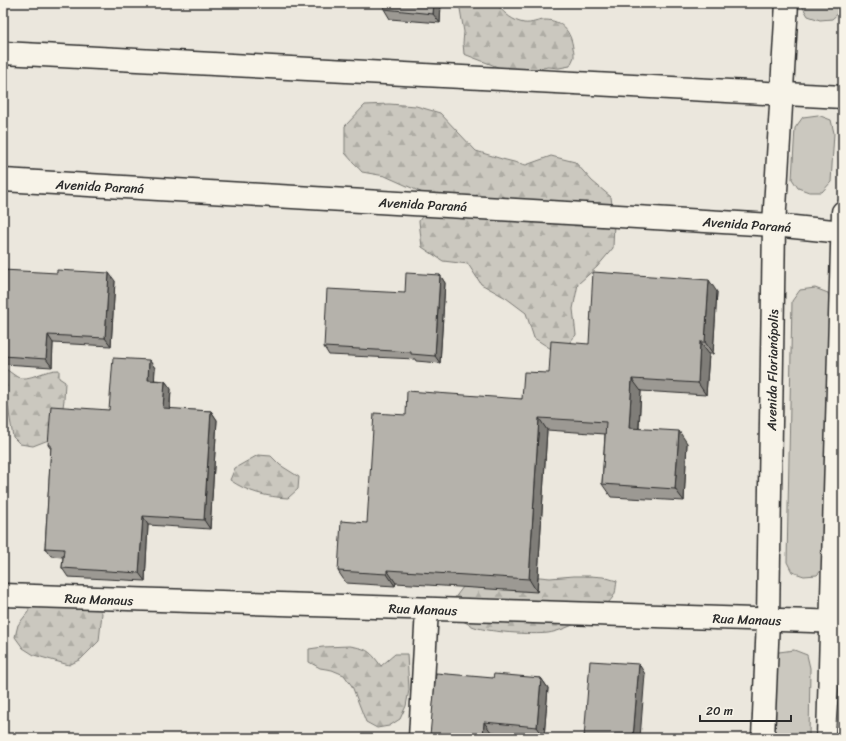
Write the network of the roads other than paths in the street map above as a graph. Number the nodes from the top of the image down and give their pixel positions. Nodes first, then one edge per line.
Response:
1 (787, 3) edge
2 (3, 53) edge
3 (781, 94) junction
4 (843, 97) edge
5 (3, 180) edge
6 (774, 225) junction
7 (843, 225) edge
8 (3, 595) edge
9 (427, 610) junction
10 (768, 620) junction
11 (837, 622) edge
12 (420, 738) edge
13 (763, 738) edge
14 (828, 738) edge

1 - 3 street, Avenida Florianópolis
2 - 3 street
3 - 4 street
3 - 6 street, Avenida Florianópolis
5 - 6 street, Avenida Paraná
6 - 7 street, Avenida Paraná
6 - 10 street, Avenida Florianópolis
7 - 11 street
8 - 9 street, Rua Manaus
9 - 10 street, Rua Manaus
9 - 12 street
10 - 11 street, Rua Manaus
10 - 13 street, Avenida Florianópolis
11 - 14 street

